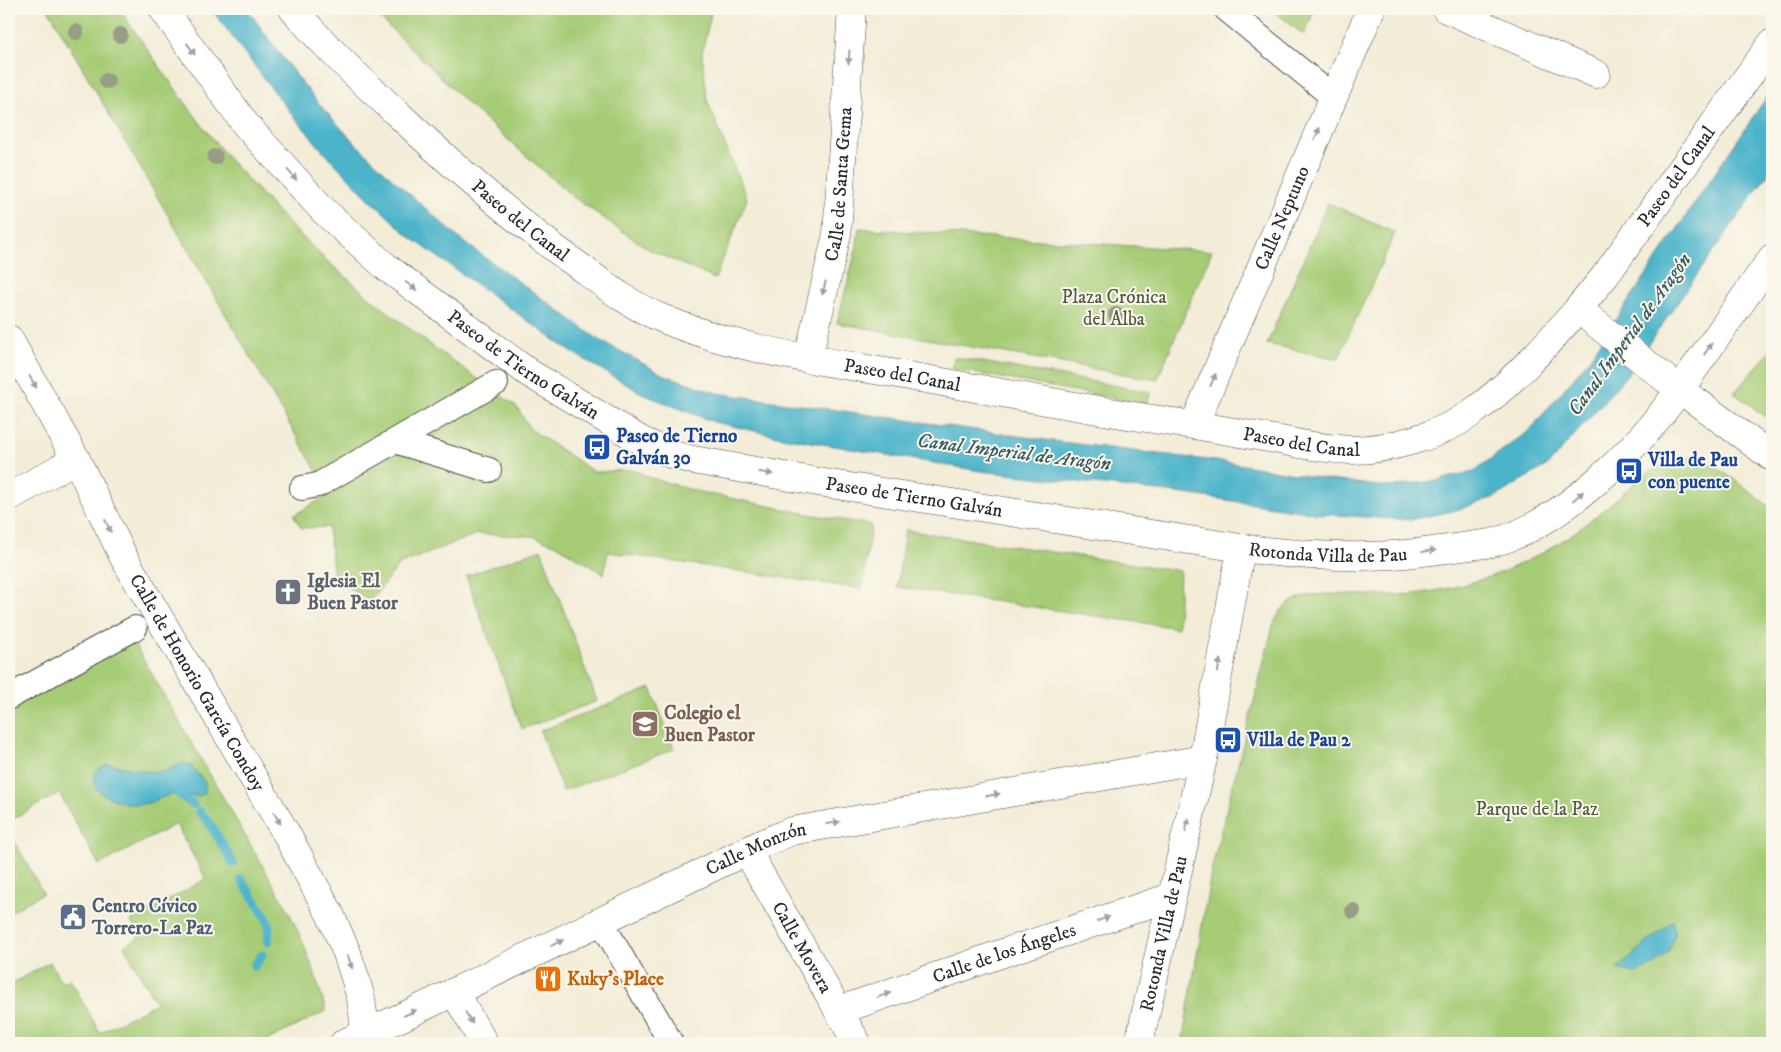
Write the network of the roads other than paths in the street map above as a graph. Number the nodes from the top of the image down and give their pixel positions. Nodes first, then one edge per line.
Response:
1 (163, 9) edge
2 (293, 9) edge
3 (852, 9) edge
4 (1226, 9) edge
5 (1371, 9) edge
6 (1446, 9) edge
7 (1772, 43) edge
8 (1596, 74) dead end
9 (1333, 96) junction
10 (1772, 258) edge
11 (1578, 309) junction
12 (9, 339) edge
13 (808, 359) junction
14 (496, 383) dead end
15 (1680, 388) junction
16 (1194, 425) junction
17 (395, 441) junction
18 (1772, 457) edge
19 (76, 459) junction
20 (489, 470) dead end
21 (311, 482) dead end
22 (9, 497) edge
23 (1241, 548) junction
24 (135, 628) dead end
25 (9, 697) edge
26 (1202, 759) junction
27 (747, 851) junction
28 (1171, 897) junction
29 (601, 921) junction
30 (454, 992) junction
31 (838, 1011) junction
32 (359, 1040) edge
33 (484, 1043) edge
34 (671, 1043) edge
35 (857, 1043) edge
36 (1139, 1043) edge

1 -> 23 street, Paseo de Tierno Galván
2 - 13 street, Paseo del Canal
3 -> 13 street, Calle de Santa Gema
4 - 9 street
5 - 9 street, Calle Neptuno
6 - 8 street
7 - 11 street, Paseo del Canal
16 -> 9 street, Calle Neptuno
15 -> 10 street
11 - 15 street
11 - 16 street, Paseo del Canal
12 -> 19 street, Calle de Honorio García Condoy
13 - 16 street, Paseo del Canal
14 - 17 street
15 - 18 street
23 -> 15 street, Rotonda Villa de Pau
17 - 20 street
17 - 21 street
19 - 22 street
19 -> 32 street, Calle de Honorio García Condoy
26 -> 23 street, Rotonda Villa de Pau
24 - 25 street
27 -> 26 street, Calle Monzón
28 -> 26 street, Rotonda Villa de Pau
27 - 29 street, Calle Monzón
27 - 31 street, Calle Movera
31 -> 28 street, Calle de los Ángeles
28 - 36 street, Rotonda Villa de Pau
30 -> 29 street, Calle Monzón
29 - 34 street
32 -> 30 street, Calle Monzón
30 -> 33 street
31 - 35 street, Calle Movera

